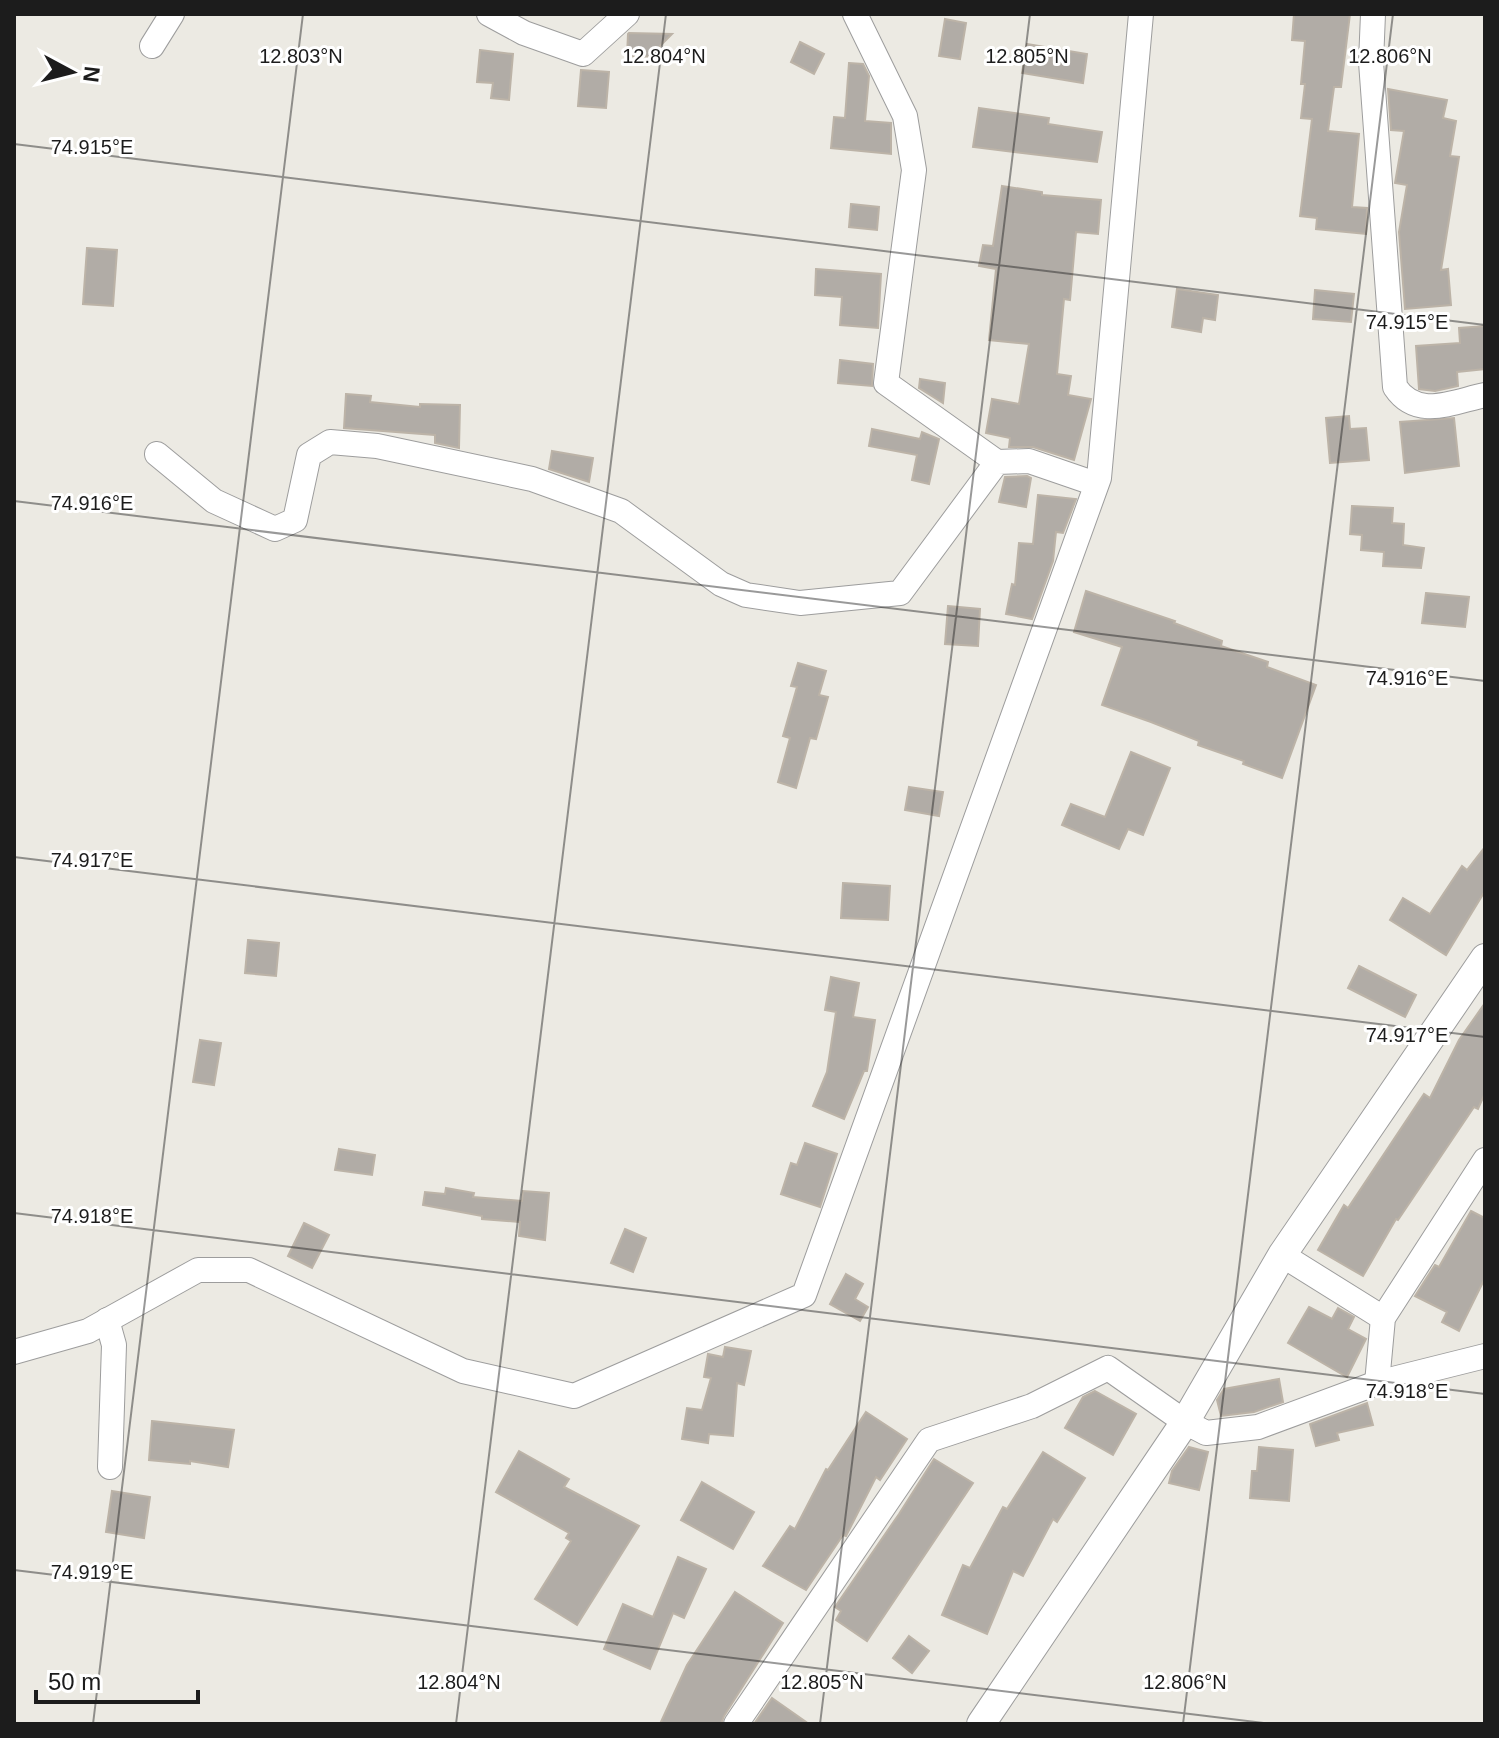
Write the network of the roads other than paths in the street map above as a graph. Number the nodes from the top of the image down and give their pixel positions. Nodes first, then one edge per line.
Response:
1 (172, 14) edge
2 (489, 14) edge
3 (627, 14) edge
4 (855, 14) edge
5 (1141, 14) edge
6 (1373, 14) edge
7 (152, 46) dead end
8 (1485, 395) edge
9 (157, 454) dead end
10 (997, 462) junction
11 (1096, 484) junction
12 (1485, 958) edge
13 (1485, 1160) edge
14 (1282, 1255) junction
15 (1383, 1318) junction
16 (107, 1320) junction
17 (14, 1352) edge
18 (1485, 1356) edge
19 (1377, 1383) junction
20 (1185, 1422) junction
21 (110, 1467) dead end
22 (736, 1724) edge
23 (981, 1724) edge

1 - 7 street
2 - 3 street
4 - 10 street
5 - 11 street
6 - 8 street
9 - 10 street
10 - 11 street
11 - 16 street
12 - 14 street
13 - 15 street
14 - 15 street
14 - 20 street
15 - 19 street
16 - 17 street
16 - 21 street
18 - 19 street
19 - 20 street
20 - 22 street
20 - 23 street

